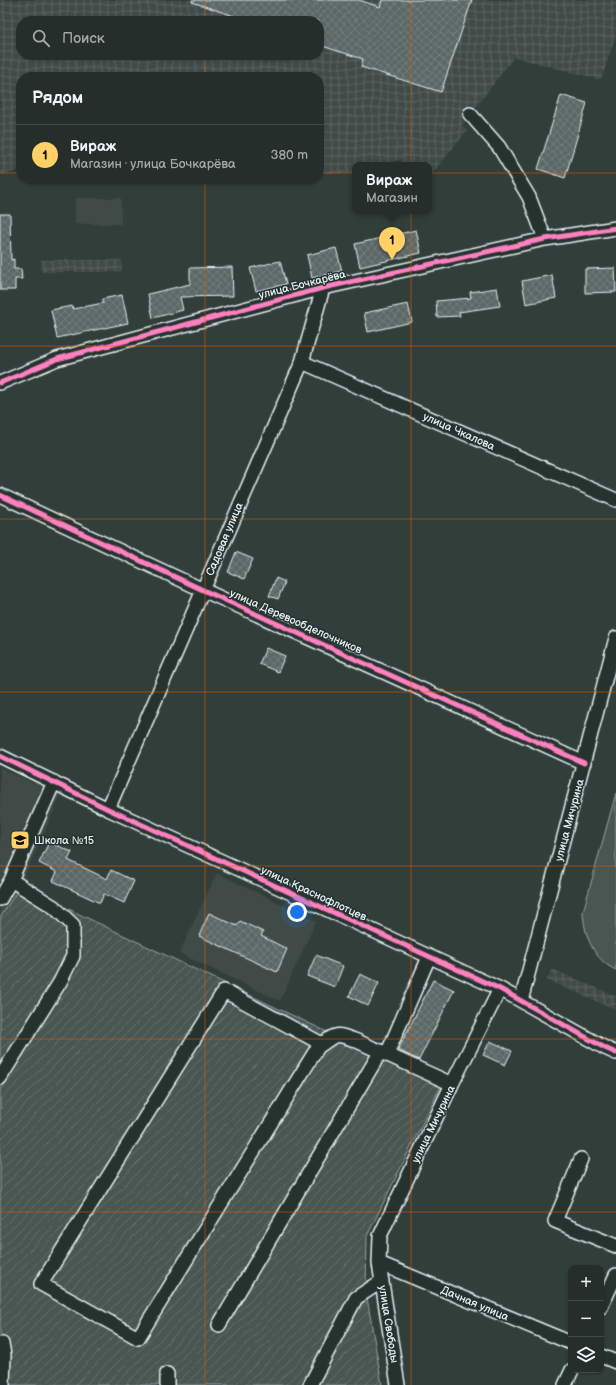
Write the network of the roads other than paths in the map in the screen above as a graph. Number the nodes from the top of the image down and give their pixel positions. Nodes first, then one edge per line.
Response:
1 (470, 114) dead end
2 (616, 228) edge
3 (545, 239) junction
4 (323, 288) junction
5 (302, 362) junction
6 (0, 383) edge
7 (0, 495) edge
8 (616, 500) edge
9 (203, 590) junction
10 (616, 638) edge
11 (0, 756) edge
12 (584, 763) junction
13 (54, 782) junction
14 (108, 809) junction
15 (11, 880) junction
16 (0, 899) edge
17 (429, 957) junction
18 (500, 990) junction
19 (520, 1001) junction
20 (322, 1044) junction
21 (384, 1053) junction
22 (616, 1053) edge
23 (0, 1078) edge
24 (452, 1084) junction
25 (581, 1159) dead end
26 (616, 1246) edge
27 (379, 1263) junction
28 (616, 1275) edge
29 (382, 1281) junction
30 (604, 1301) edge
31 (219, 1325) dead end
32 (568, 1342) edge
33 (0, 1344) edge
34 (604, 1357) edge
35 (616, 1362) edge
36 (571, 1373) edge
37 (3, 1385) edge
38 (310, 1385) edge
39 (398, 1385) edge
40 (566, 1385) edge

1 - 3 street
2 - 3 street, улица Бочкарёва
3 - 4 street, улица Бочкарёва
4 - 5 street, Садовая улица
4 - 6 street, улица Бочкарёва
5 - 8 street, улица Чкалова
5 - 9 street, Садовая улица
7 - 9 street, улица Деревообделочников
9 - 12 street, улица Деревообделочников
9 - 14 street, Садовая улица
10 - 12 street, улица Мичурина
11 - 13 street, улица Краснофлотцев
12 - 19 street, улица Мичурина
13 - 14 street, улица Краснофлотцев
13 - 15 street
14 - 17 street, улица Краснофлотцев
15 - 16 street
15 - 23 street
17 - 18 street, улица Краснофлотцев
17 - 21 street
18 - 19 street, улица Краснофлотцев
18 - 24 street, улица Мичурина
19 - 22 street, улица Краснофлотцев
20 - 20 street
20 - 21 street
21 - 24 street
21 - 31 street
24 - 27 street, улица Мичурина
25 - 26 street
27 - 29 street, улица Свободы
27 - 32 street, Дачная улица
28 - 30 street
29 - 38 street
29 - 39 street, улица Свободы
33 - 37 street
34 - 35 street
36 - 40 street

